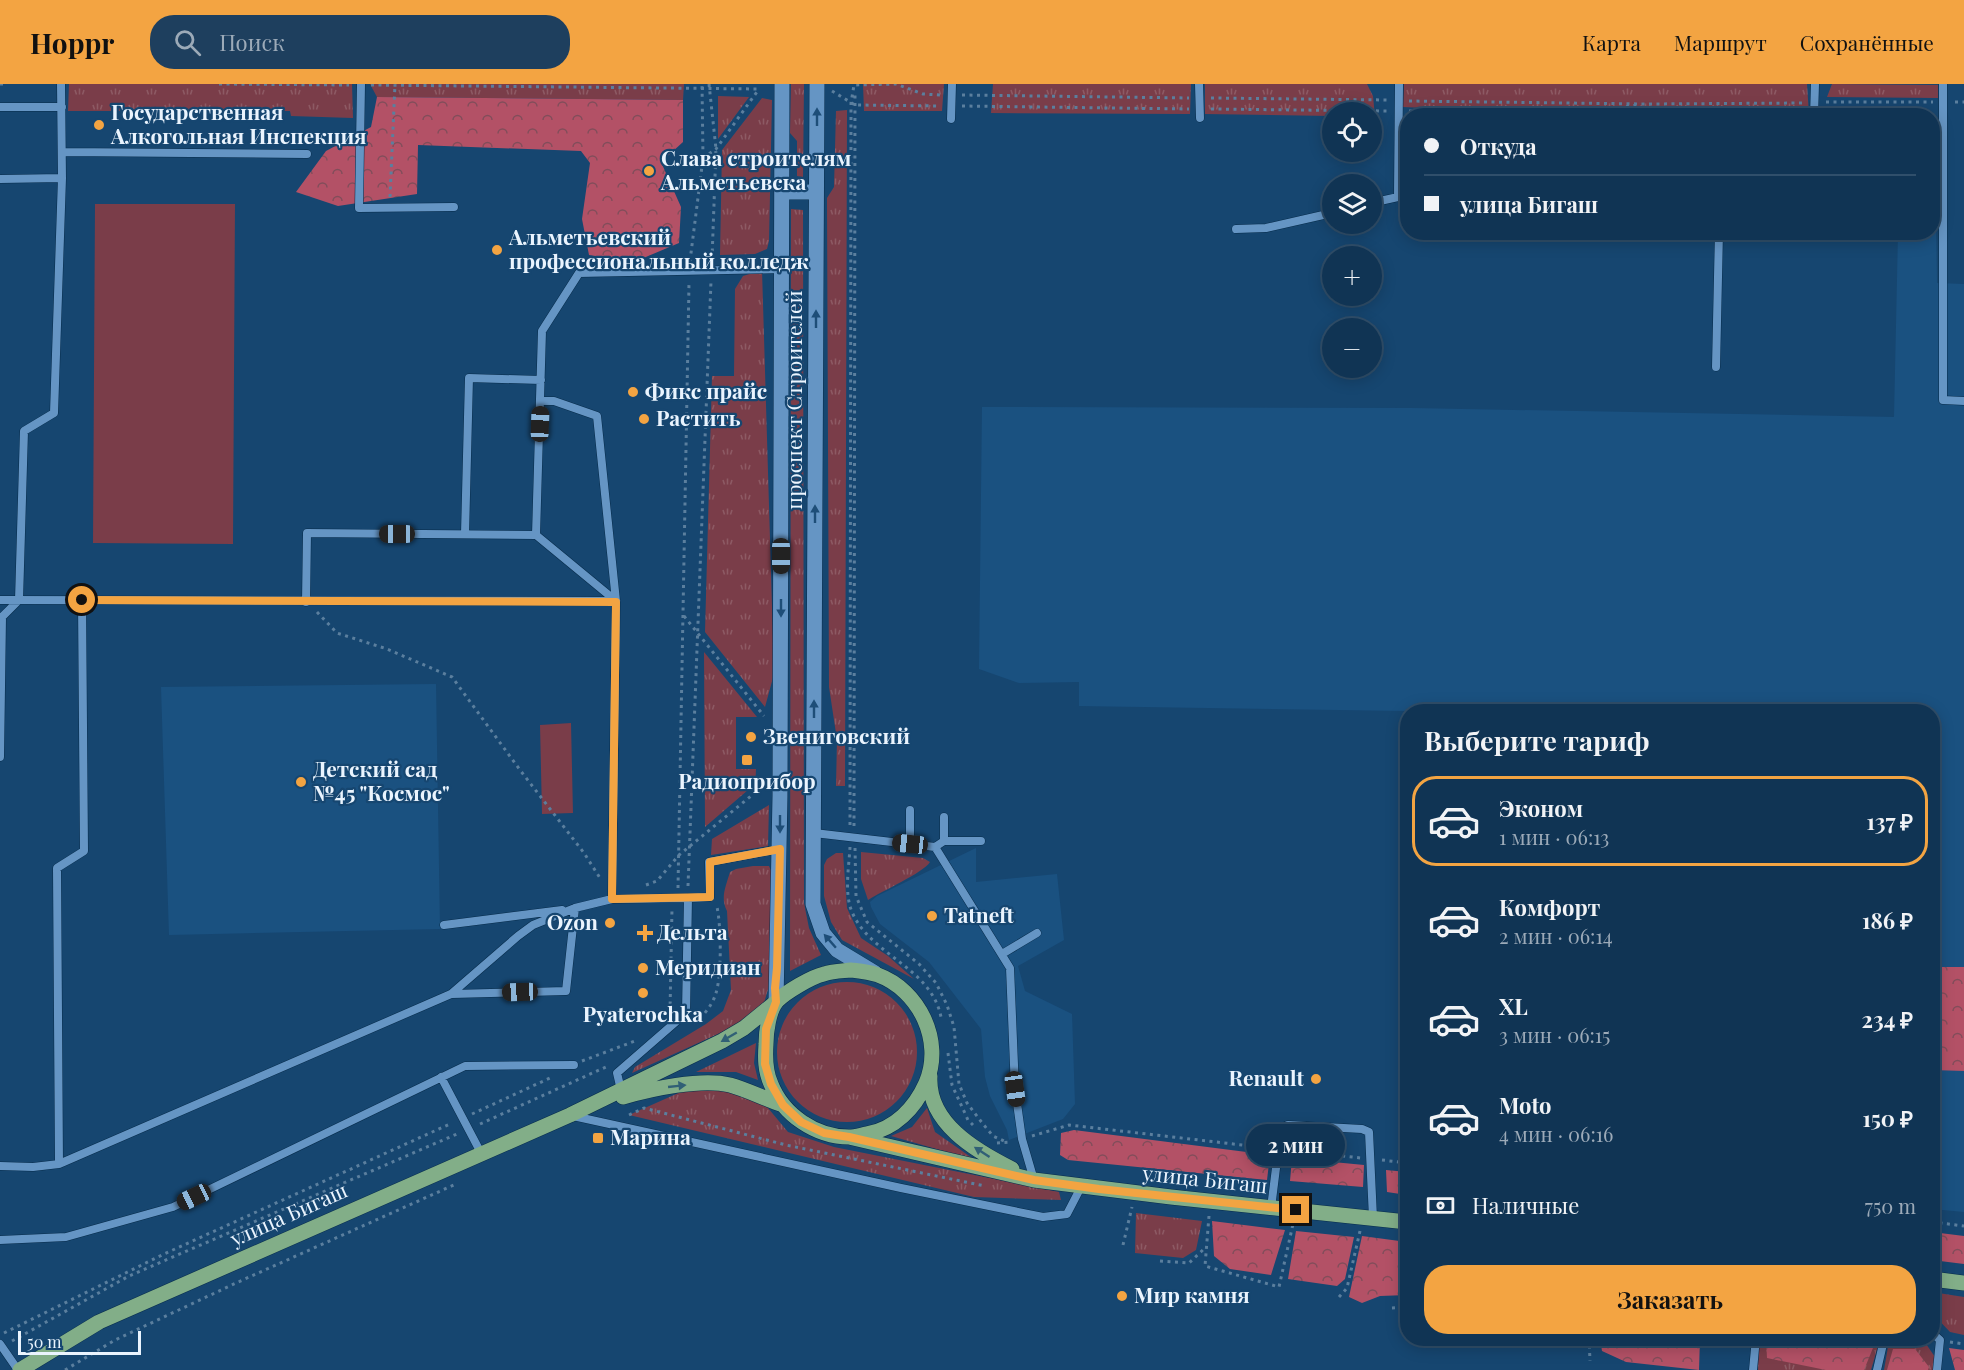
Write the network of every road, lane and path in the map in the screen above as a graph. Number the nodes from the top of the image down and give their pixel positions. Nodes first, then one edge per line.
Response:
1 (0, 84) edge
2 (7, 84) edge
3 (61, 84) edge
4 (219, 84) edge
5 (395, 84) edge
6 (782, 84) edge
7 (817, 84) edge
8 (952, 84) edge
9 (1199, 84) edge
10 (1399, 84) edge
11 (1815, 84) edge
12 (1943, 84) edge
13 (361, 85) edge
14 (854, 85) edge
15 (702, 86) edge
16 (709, 86) edge
17 (832, 90) dead end
18 (952, 95) junction
19 (1199, 98) junction
20 (1399, 100) junction
21 (853, 104) junction
22 (951, 106) junction
23 (0, 107) edge
24 (62, 107) junction
25 (1620, 108) edge
26 (1814, 108) edge
27 (1399, 111) junction
28 (1200, 113) junction
29 (951, 119) dead end
30 (716, 149) junction
31 (62, 152) junction
32 (307, 154) dead end
33 (703, 158) junction
34 (62, 178) junction
35 (0, 179) edge
36 (782, 192) junction
37 (816, 192) junction
38 (1382, 201) edge
39 (454, 207) dead end
40 (389, 208) junction
41 (1322, 215) edge
42 (1236, 229) dead end
43 (1719, 240) edge
44 (781, 269) junction
45 (689, 270) junction
46 (711, 270) junction
47 (1716, 367) dead end
48 (541, 380) junction
49 (541, 401) junction
50 (1964, 401) edge
51 (465, 534) junction
52 (536, 535) junction
53 (0, 600) edge
54 (19, 600) junction
55 (82, 600) junction
56 (306, 602) junction
57 (616, 602) junction
58 (683, 614) junction
59 (698, 634) junction
60 (764, 716) dead end
61 (0, 757) edge
62 (751, 796) dead end
63 (910, 810) dead end
64 (944, 817) dead end
65 (814, 833) junction
66 (852, 838) junction
67 (944, 841) junction
68 (981, 841) dead end
69 (910, 844) junction
70 (690, 846) junction
71 (935, 847) junction
72 (780, 849) junction
73 (680, 855) junction
74 (639, 888) dead end
75 (672, 898) junction
76 (687, 898) junction
77 (612, 899) junction
78 (576, 908) junction
79 (444, 925) dead end
80 (1037, 933) dead end
81 (1002, 954) junction
82 (878, 975) junction
83 (451, 994) junction
84 (776, 1002) junction
85 (693, 1024) dead end
86 (663, 1034) junction
87 (932, 1050) junction
88 (574, 1065) junction
89 (611, 1065) dead end
90 (441, 1077) junction
91 (621, 1090) junction
92 (783, 1105) junction
93 (575, 1113) junction
94 (637, 1118) dead end
95 (463, 1119) junction
96 (468, 1129) junction
97 (849, 1137) junction
98 (1022, 1139) junction
99 (1278, 1149) junction
100 (482, 1153) junction
101 (1370, 1159) junction
102 (1400, 1162) edge
103 (59, 1164) junction
104 (0, 1166) edge
105 (1034, 1180) junction
106 (458, 1183) dead end
107 (1081, 1186) junction
108 (992, 1187) dead end
109 (1135, 1193) junction
110 (1210, 1201) junction
111 (1271, 1208) junction
112 (1296, 1210) junction
113 (1368, 1218) junction
114 (1400, 1221) edge
115 (1940, 1223) edge
116 (1964, 1226) edge
117 (0, 1240) edge
118 (1123, 1245) dead end
119 (1207, 1245) junction
120 (1160, 1261) dead end
121 (1940, 1280) edge
122 (1964, 1283) edge
123 (1340, 1297) dead end
124 (1400, 1307) edge
125 (1392, 1308) dead end
126 (0, 1335) edge
127 (1, 1345) edge
128 (1589, 1346) edge
129 (1755, 1346) edge
130 (1883, 1346) edge
131 (1939, 1346) edge
132 (1590, 1361) dead end
133 (19, 1370) edge
134 (65, 1370) edge
135 (1753, 1370) edge
136 (1877, 1370) edge
137 (1937, 1370) edge

1 - 2 path
3 - 24 lane
4 - 13 path
5 - 13 path
5 - 15 path
5 - 40 path
6 - 36 street, проспект Строителей
37 -> 7 street, проспект Строителей
8 - 18 lane
9 - 19 lane
10 - 20 lane
11 - 26 lane
12 - 50 lane
13 - 40 lane
14 - 18 path
14 - 21 path
15 - 16 path
15 - 33 path
16 - 30 path
16 - 30 path
17 - 21 path
18 - 19 path
18 - 22 lane
19 - 20 path
19 - 28 lane
20 - 25 path
20 - 27 lane
21 - 22 path
21 - 66 path
22 - 28 path
22 - 29 lane
23 - 24 lane
24 - 31 lane
27 - 28 path
27 - 38 lane
30 - 33 path
30 - 46 path
31 - 32 lane
31 - 34 lane
33 - 45 path
34 - 35 lane
34 - 54 lane
36 - 37 street
36 - 44 street, проспект Строителей
65 -> 37 street, проспект Строителей
39 - 40 lane
41 - 42 lane
43 - 47 lane
44 - 46 lane
44 -> 72 street, проспект Строителей
45 - 46 lane
45 - 48 lane
45 - 58 path
46 - 59 path
48 - 49 lane
48 - 51 lane
49 - 52 lane
49 - 57 lane
51 - 52 lane
51 - 56 lane
52 - 57 lane
53 - 54 lane
54 - 55 lane
54 - 61 lane
55 - 56 lane
55 - 103 lane
56 - 57 lane
56 - 77 path
57 - 77 lane
58 - 59 path
58 - 73 path
59 - 60 path
59 - 70 path
62 - 70 path
63 - 69 lane
64 - 67 lane
65 - 66 lane
82 -> 65 street, проспект Строителей
66 - 69 lane
66 - 98 path
67 - 68 lane
67 - 71 lane
69 - 71 lane
70 - 73 path
70 - 76 path
71 - 81 lane
72 - 76 lane
72 - 84 street, проспект Строителей
73 - 74 path
73 - 75 path
75 - 76 lane
75 - 77 lane
75 - 86 path
76 - 85 path
76 - 86 lane
77 - 78 lane
78 - 79 lane
78 - 83 lane
78 - 83 lane
80 - 81 lane
81 - 98 lane
82 - 84 main road
82 - 87 main road
83 - 103 lane
84 -> 91 main road, улица Бигаш
84 - 92 main road
86 - 88 path
86 - 91 lane
87 - 97 main road
105 -> 87 main road, улица Бигаш
88 - 90 lane
88 - 95 path
89 - 96 path
90 - 95 lane
90 - 117 lane
91 - 93 main road, улица Бигаш
93 -> 92 main road, улица Бигаш
92 - 97 main road
93 - 100 main road, улица Бигаш
93 - 107 lane
94 - 108 path
95 - 96 lane
95 - 126 path
96 - 100 lane
96 - 127 path
97 - 105 main road, улица Бигаш
98 - 99 path
98 - 105 lane
99 - 101 path
99 - 101 lane
99 - 111 lane
100 - 133 main road, улица Бигаш
101 - 102 path
101 - 113 lane
103 - 104 lane
105 - 107 main road, улица Бигаш
106 - 134 path
107 - 109 main road, улица Бигаш
109 - 110 main road, улица Бигаш
109 - 118 path
110 - 111 main road, улица Бигаш
110 - 119 path
111 - 112 main road, улица Бигаш
112 - 113 main road, улица Бигаш
112 - 119 path
113 - 114 main road, улица Бигаш
113 - 123 path
115 - 116 path
119 - 120 path
121 - 122 main road
124 - 125 path
127 - 133 lane
128 - 132 path
129 - 135 lane
130 - 136 lane
131 - 137 lane

